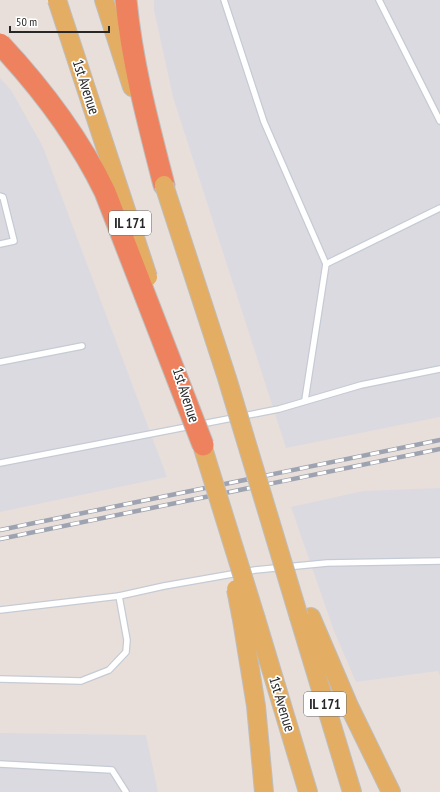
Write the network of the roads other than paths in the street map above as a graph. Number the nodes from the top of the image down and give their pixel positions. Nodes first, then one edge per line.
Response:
1 (57, 0) edge
2 (104, 0) edge
3 (126, 0) edge
4 (224, 0) edge
5 (379, 0) edge
6 (0, 44) edge
7 (440, 121) edge
8 (164, 185) junction
9 (0, 196) edge
10 (440, 208) edge
11 (0, 244) edge
12 (326, 264) junction
13 (82, 346) dead end
14 (0, 362) edge
15 (440, 370) edge
16 (305, 400) junction
17 (203, 445) junction
18 (0, 463) edge
19 (440, 561) edge
20 (120, 596) junction
21 (0, 610) edge
22 (305, 617) junction
23 (249, 619) junction
24 (0, 679) edge
25 (0, 764) edge
26 (126, 792) edge
27 (264, 792) edge
28 (308, 792) edge
29 (352, 792) edge
30 (391, 792) edge

1 - 17 main road, 1st Avenue / IL 171, bridge
2 - 8 main road, IL 171
3 - 8 highway
4 - 12 lane
5 - 7 lane
6 - 17 highway, bridge
8 - 22 main road, IL 171, bridge
9 - 11 lane
10 - 12 lane
12 - 16 lane
13 - 14 lane
15 - 16 lane
16 - 18 lane
17 - 23 main road, 1st Avenue / IL 171, bridge
19 - 20 lane
20 - 21 lane
20 - 24 lane
22 - 29 main road, IL 171
22 - 30 main road
23 - 27 main road
23 - 28 main road, 1st Avenue / IL 171
25 - 26 lane

